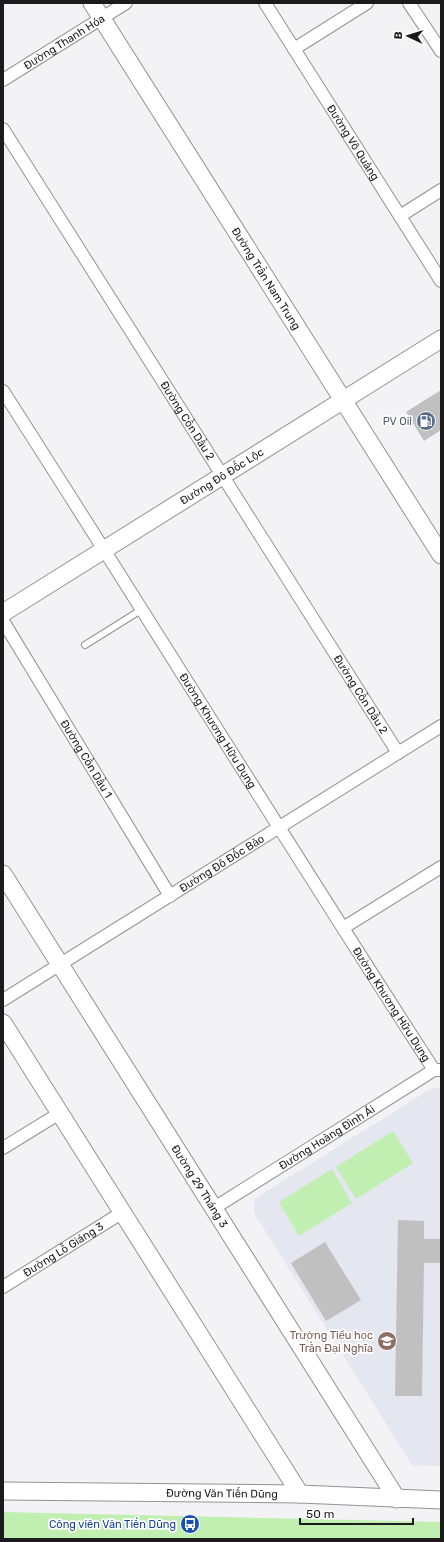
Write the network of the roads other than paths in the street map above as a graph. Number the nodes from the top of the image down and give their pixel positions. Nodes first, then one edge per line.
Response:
1 (92, 3) edge
2 (126, 3) edge
3 (265, 3) edge
4 (367, 3) edge
5 (409, 3) edge
6 (102, 18) junction
7 (294, 49) junction
8 (441, 51) edge
9 (3, 80) edge
10 (3, 129) edge
11 (441, 190) edge
12 (400, 216) junction
13 (441, 281) edge
14 (441, 339) edge
15 (3, 391) edge
16 (343, 400) junction
17 (223, 475) junction
18 (104, 550) junction
19 (441, 554) edge
20 (141, 610) junction
21 (3, 613) edge
22 (3, 621) edge
23 (85, 645) dead end
24 (441, 726) edge
25 (398, 753) junction
26 (278, 828) junction
27 (441, 866) edge
28 (3, 874) edge
29 (170, 896) junction
30 (343, 928) junction
31 (60, 964) junction
32 (3, 1000) edge
33 (3, 1022) edge
34 (438, 1070) edge
35 (60, 1113) junction
36 (3, 1148) edge
37 (214, 1208) junction
38 (123, 1212) junction
39 (3, 1287) edge
40 (3, 1491) edge
41 (300, 1494) junction
42 (397, 1499) junction
43 (441, 1500) edge

1 - 6 street, Đường Trần Nam Trung
2 - 6 street, Đường Thanh Hóa
3 - 7 street, Đường Võ Quảng
4 - 7 street
5 - 8 street
6 - 9 street, Đường Thanh Hóa
6 - 16 street, Đường Trần Nam Trung
7 - 12 street, Đường Võ Quảng
10 - 17 street, Đường Cồn Dầu 2
11 - 12 street
12 - 13 street, Đường Võ Quảng
14 - 16 street, Đường Đô Đốc Lộc
15 - 18 street, Đường Khương Hữu Dụng
16 - 17 street, Đường Đô Đốc Lộc
16 - 19 street, Đường Trần Nam Trung
17 - 18 street, Đường Đô Đốc Lộc
17 - 25 street, Đường Cồn Dầu 2
18 - 20 street, Đường Khương Hữu Dụng
18 - 21 street, Đường Đô Đốc Lộc
20 - 23 lane
20 - 26 street, Đường Khương Hữu Dụng
22 - 29 street, Đường Cồn Dầu 1
24 - 25 street, Đường Đô Đốc Bảo
25 - 26 street, Đường Đô Đốc Bảo
26 - 29 street, Đường Đô Đốc Bảo
26 - 30 street, Đường Khương Hữu Dụng
27 - 30 street
28 - 31 street, Đường 29 Tháng 3
29 - 31 street, Đường Đô Đốc Bảo
30 - 34 street, Đường Khương Hữu Dụng
31 - 32 street, Đường Đô Đốc Bảo
31 - 37 street, Đường 29 Tháng 3
33 - 35 street
34 - 37 street, Đường Hoàng Đình Ái
35 - 36 street
35 - 38 street
37 - 42 street, Đường 29 Tháng 3
38 - 39 street, Đường Lỗ Giáng 3
38 - 41 street
40 - 41 street, Đường Văn Tiến Dũng
41 - 42 street, Đường Văn Tiến Dũng
42 - 43 street, Đường Văn Tiến Dũng

